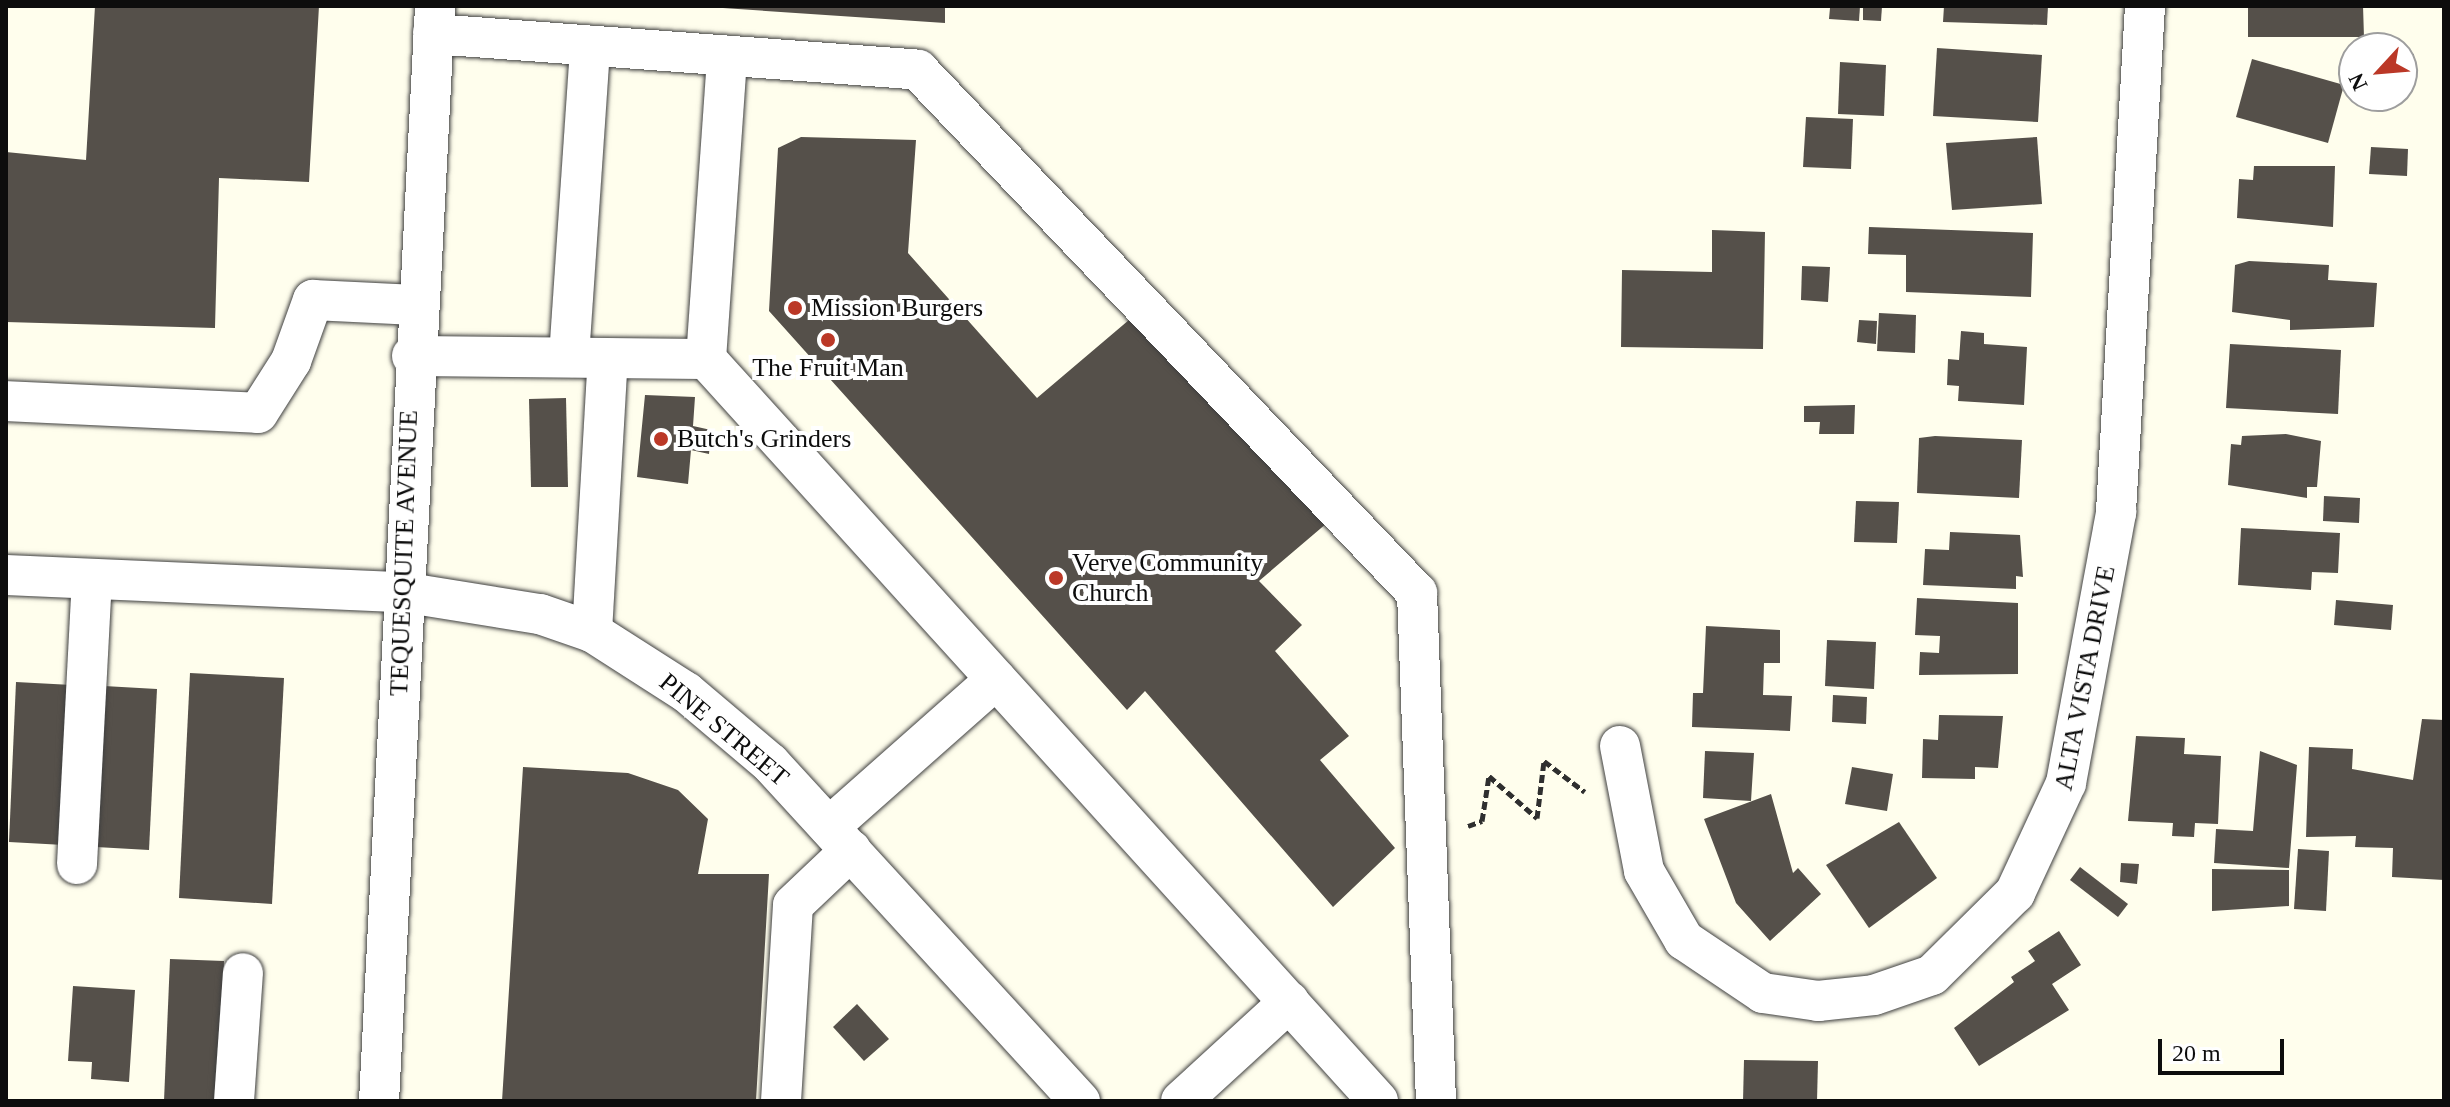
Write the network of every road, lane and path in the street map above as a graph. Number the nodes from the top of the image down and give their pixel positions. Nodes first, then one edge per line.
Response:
1 (2145, 6) edge
2 (434, 20) edge
3 (529, 24) edge
4 (590, 46) junction
5 (727, 56) junction
6 (416, 305) junction
7 (412, 356) junction
8 (569, 357) junction
9 (608, 358) junction
10 (706, 359) junction
11 (6, 401) edge
12 (6, 575) edge
13 (92, 579) junction
14 (402, 592) junction
15 (592, 632) junction
16 (996, 679) junction
17 (1620, 746) dead end
18 (1592, 797) dead end
19 (1457, 829) dead end
20 (840, 839) junction
21 (77, 864) dead end
22 (243, 973) dead end
23 (1289, 1002) junction
24 (234, 1101) edge
25 (379, 1101) edge
26 (781, 1101) edge
27 (1080, 1101) edge
28 (1181, 1101) edge
29 (1378, 1101) edge
30 (1436, 1101) edge

1 - 17 street, ALTA VISTA DRIVE
2 - 3 street
2 - 6 street, TEQUESQUITE AVENUE
3 - 4 street
4 - 5 street
4 - 8 street
5 - 10 street
5 - 30 street
6 - 7 street, TEQUESQUITE AVENUE
6 - 11 street
7 - 8 street
7 - 14 street, TEQUESQUITE AVENUE
8 - 9 street
9 - 10 street
9 - 15 street
10 - 16 street
12 - 13 street, PINE STREET
13 - 14 street, PINE STREET
13 - 21 street
14 - 15 street, PINE STREET
14 - 25 street, TEQUESQUITE AVENUE
15 - 20 street, PINE STREET
16 - 20 street
16 - 23 street
18 - 19 path
20 - 26 street
20 - 27 street, PINE STREET
22 - 24 street
23 - 28 street
23 - 29 street

